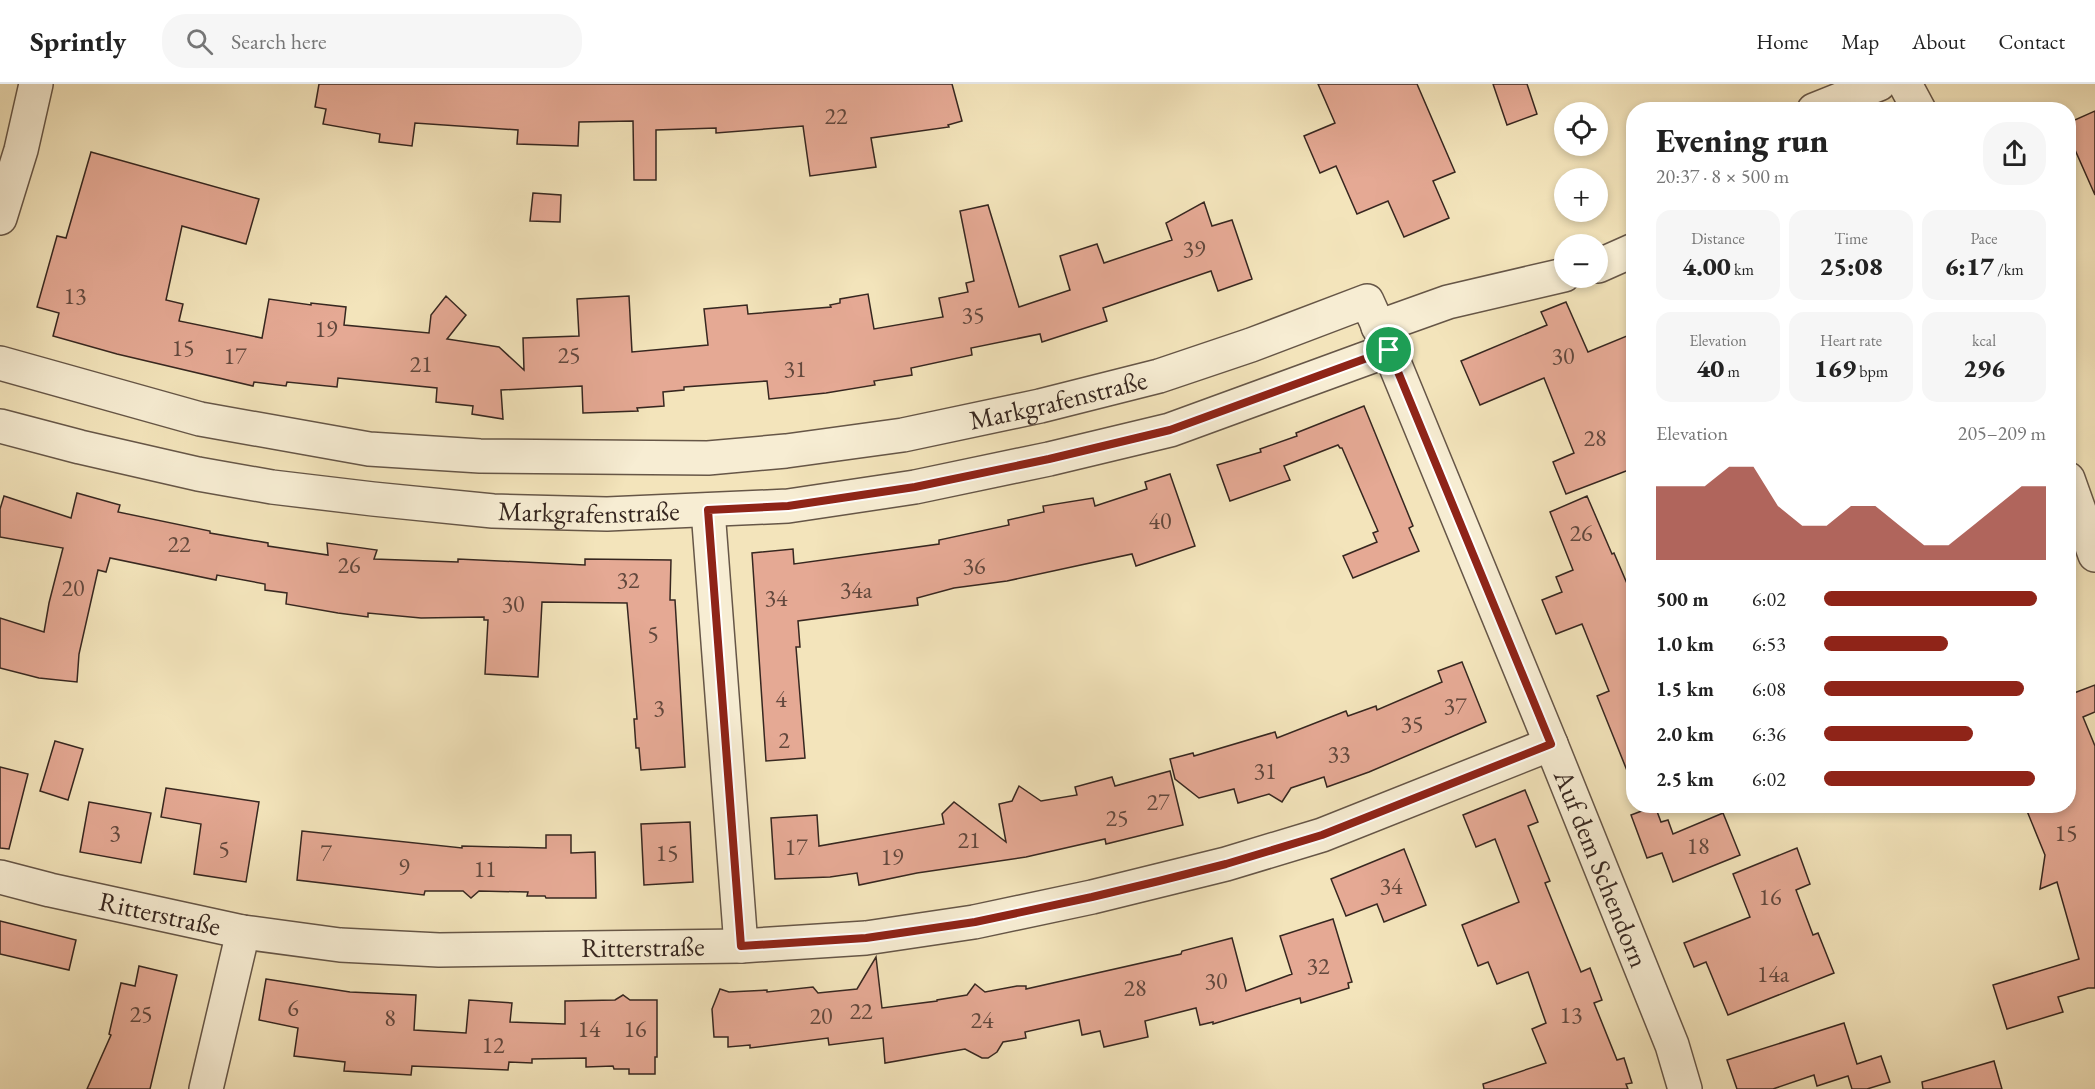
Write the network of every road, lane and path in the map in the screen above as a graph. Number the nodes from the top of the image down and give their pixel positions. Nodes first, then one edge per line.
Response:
1 (36, 84) edge
2 (1879, 84) edge
3 (1905, 84) edge
4 (1834, 102) edge
5 (1915, 102) edge
6 (0, 218) edge
7 (1626, 254) edge
8 (1608, 262) edge
9 (1554, 277) edge
10 (1384, 339) junction
11 (0, 363) edge
12 (0, 426) edge
13 (2076, 502) edge
14 (708, 510) junction
15 (2095, 555) edge
16 (1551, 744) junction
17 (0, 877) edge
18 (243, 932) junction
19 (741, 946) junction
20 (206, 1089) edge
21 (1685, 1089) edge

1 - 6 street
2 - 4 street
3 - 5 street
7 - 8 street
9 - 10 street, Markgrafenstraße
10 - 11 street, Markgrafenstraße
10 - 14 street, Markgrafenstraße
10 - 16 street, Auf dem Schendorn
12 - 14 street, Markgrafenstraße
13 - 15 street
14 - 19 street
16 - 19 street, Ritterstraße
16 - 21 street, Auf dem Schendorn
17 - 18 street, Ritterstraße
18 - 19 street, Ritterstraße
18 - 20 street

